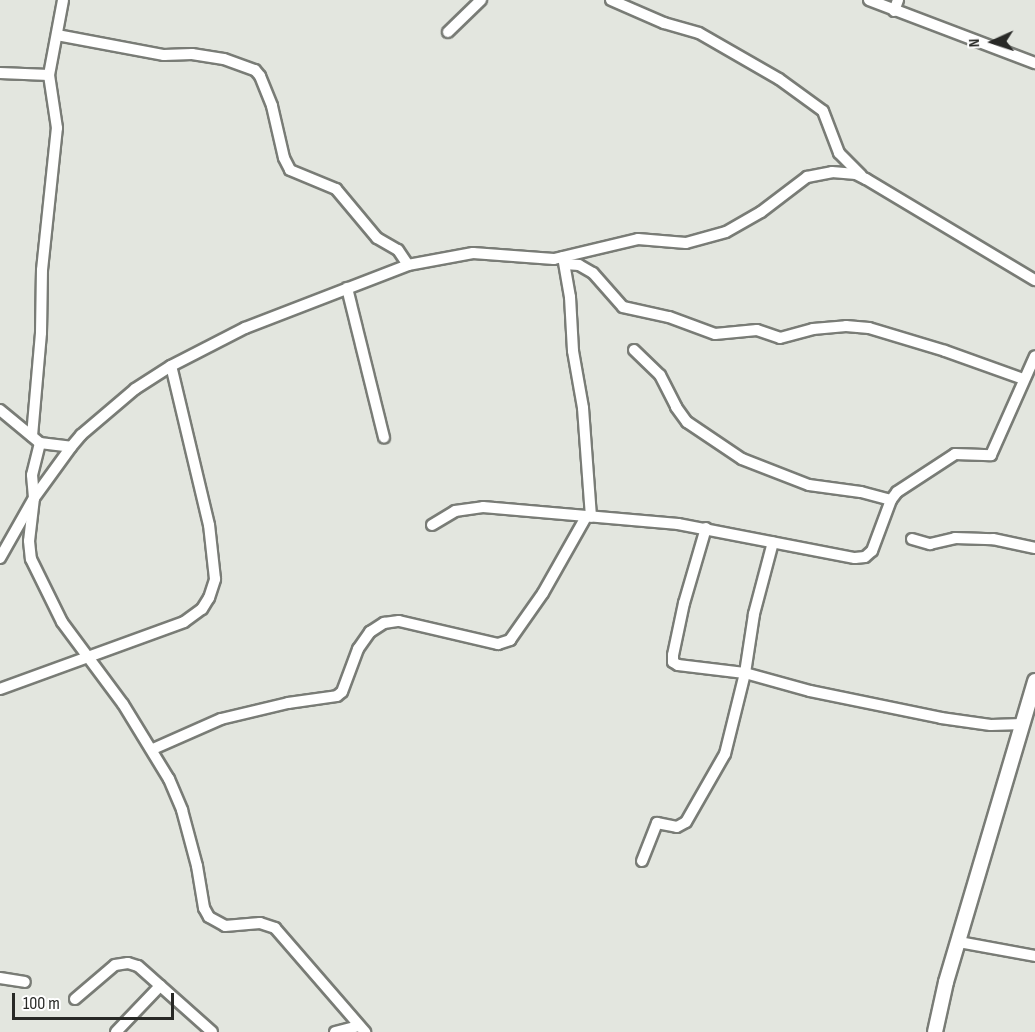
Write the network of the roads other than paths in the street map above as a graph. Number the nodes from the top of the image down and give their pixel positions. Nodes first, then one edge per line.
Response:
1 (63, 0) edge
2 (481, 0) edge
3 (612, 0) edge
4 (869, 0) edge
5 (898, 0) edge
6 (894, 11) junction
7 (448, 32) dead end
8 (57, 35) junction
9 (1035, 63) edge
10 (0, 73) edge
11 (49, 75) junction
12 (866, 179) junction
13 (564, 260) junction
14 (408, 266) junction
15 (1035, 280) edge
16 (347, 288) junction
17 (634, 350) dead end
18 (1035, 356) edge
19 (171, 366) junction
20 (1023, 380) junction
21 (0, 410) edge
22 (384, 437) dead end
23 (36, 440) junction
24 (71, 447) junction
25 (34, 498) junction
26 (891, 500) junction
27 (589, 517) junction
28 (432, 525) dead end
29 (706, 528) junction
30 (912, 539) dead end
31 (773, 542) junction
32 (1035, 548) edge
33 (0, 558) edge
34 (91, 657) junction
35 (745, 673) junction
36 (1035, 681) edge
37 (0, 689) edge
38 (1023, 724) junction
39 (153, 750) junction
40 (642, 861) dead end
41 (959, 942) junction
42 (1035, 956) edge
43 (0, 978) edge
44 (25, 982) dead end
45 (160, 986) junction
46 (75, 999) dead end
47 (362, 1029) edge
48 (116, 1032) edge
49 (212, 1032) edge
50 (335, 1032) edge
51 (935, 1032) edge

1 - 8 street
2 - 7 street
3 - 12 street
4 - 6 street
5 - 6 street
6 - 9 street
8 - 11 street
8 - 14 street
10 - 11 street
11 - 23 street
12 - 13 street
12 - 15 street
13 - 14 street
13 - 20 street
13 - 27 street
14 - 16 street
16 - 19 street
16 - 22 street
17 - 26 street
18 - 20 street
19 - 24 street
19 - 34 street
20 - 26 street
21 - 23 street
23 - 24 street
23 - 25 street
24 - 25 street
25 - 33 street
25 - 34 street
26 - 31 street
27 - 28 street
27 - 29 street
27 - 39 street
29 - 31 street
29 - 35 street
30 - 32 street
31 - 35 street
34 - 37 street
34 - 39 street
35 - 38 street
35 - 40 street
36 - 38 street
38 - 41 street
39 - 47 street
41 - 42 street
41 - 51 street
43 - 44 street
45 - 46 street
45 - 48 street
45 - 49 street
47 - 50 street

